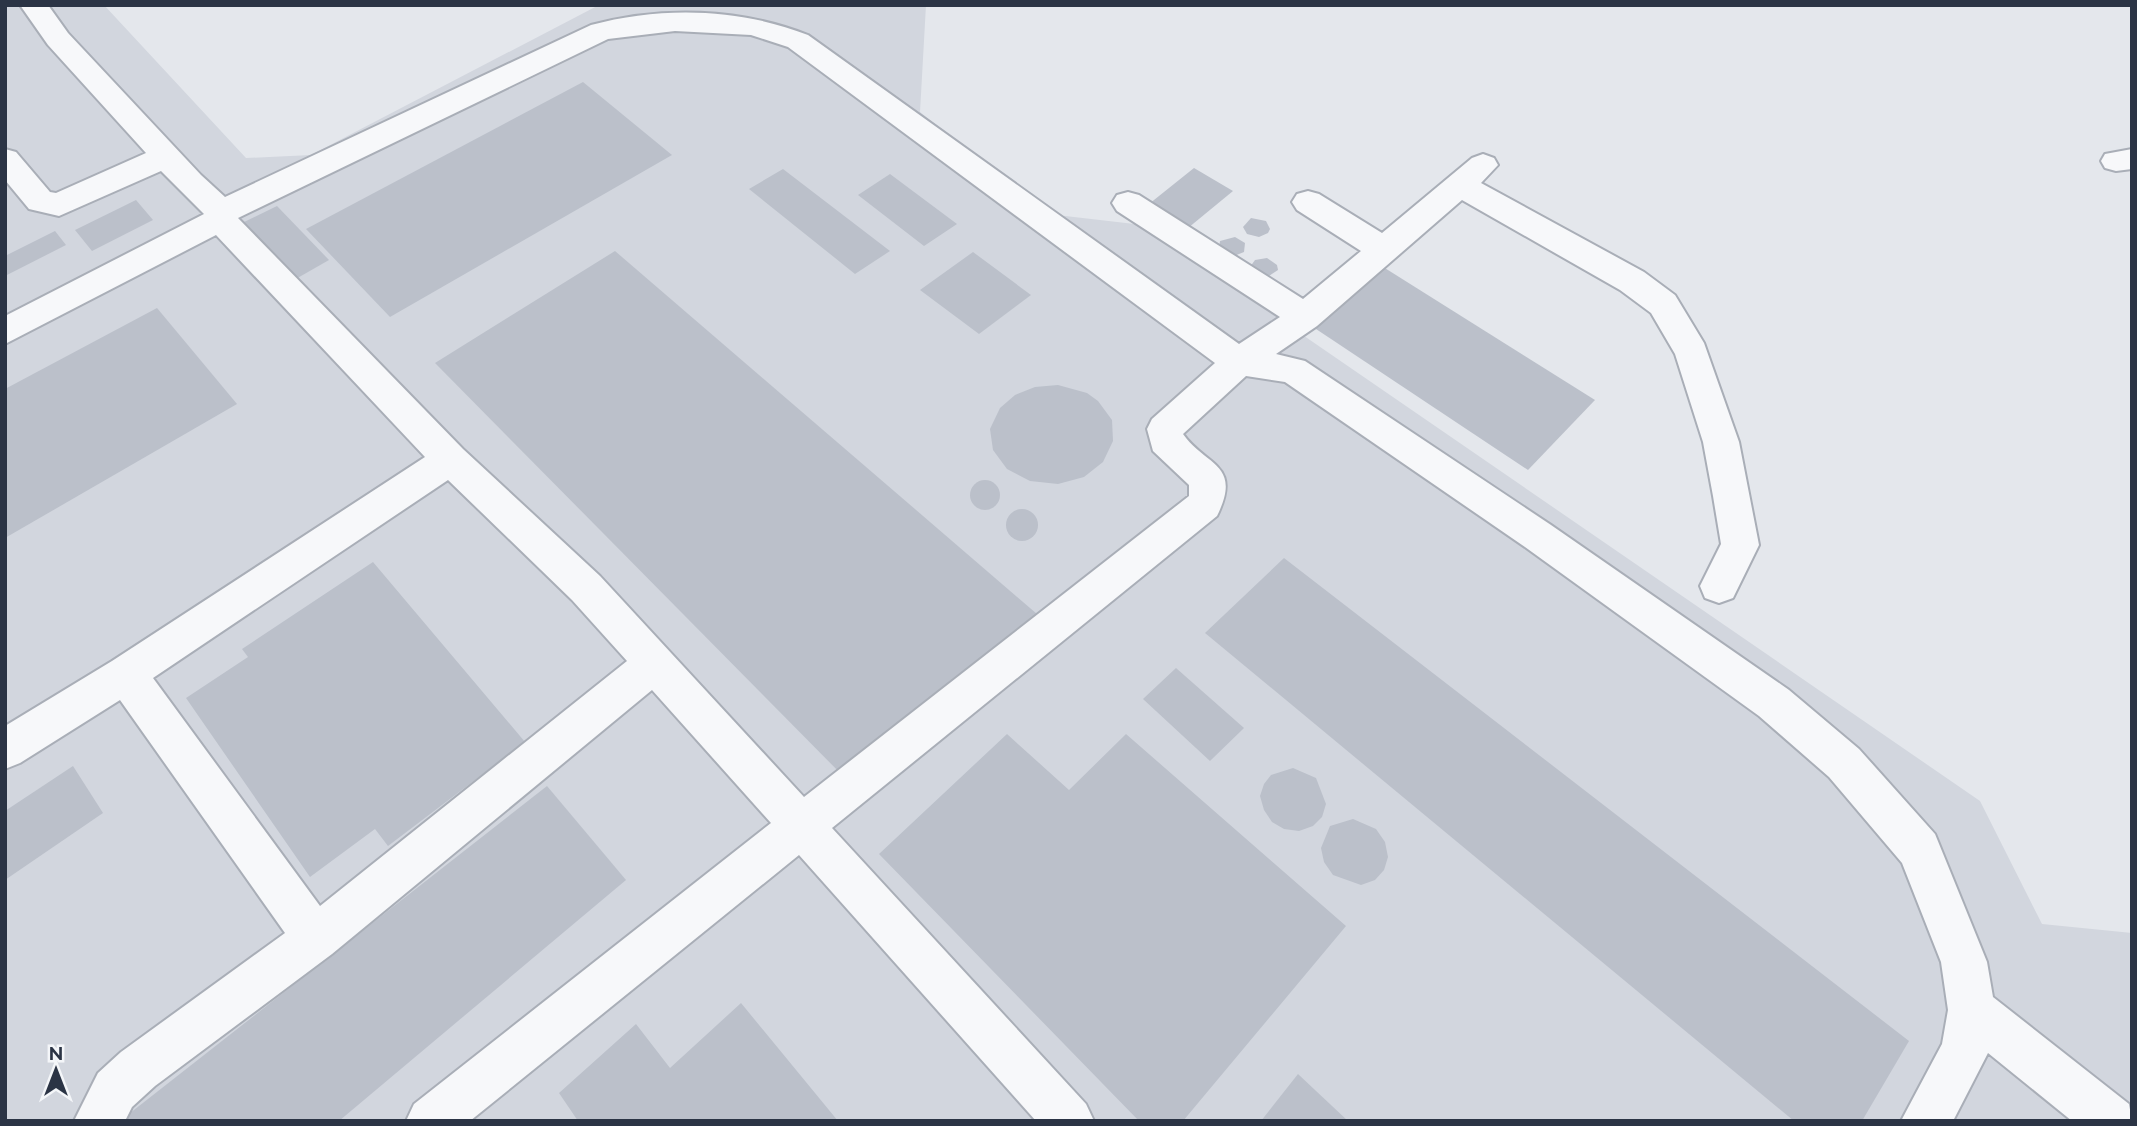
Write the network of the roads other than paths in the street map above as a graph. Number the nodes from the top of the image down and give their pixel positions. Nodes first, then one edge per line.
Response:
1 (34, 5) edge
2 (167, 156) junction
3 (5, 159) edge
4 (1308, 202) dead end
5 (1128, 203) dead end
6 (221, 216) junction
7 (1384, 250) junction
8 (1305, 317) junction
9 (5, 331) edge
10 (1239, 362) junction
11 (450, 459) junction
12 (1719, 586) dead end
13 (655, 663) junction
14 (126, 674) junction
15 (5, 749) edge
16 (803, 826) junction
17 (316, 938) junction
18 (1972, 1010) junction
19 (99, 1121) edge
20 (431, 1121) edge
21 (1069, 1121) edge
22 (1926, 1121) edge
23 (2112, 1121) edge

1 - 2 lane
2 - 3 lane
2 - 6 lane
4 - 7 lane
5 - 8 lane
6 - 9 lane
6 - 10 lane
6 - 11 lane
7 - 8 lane
7 - 12 lane
8 - 10 lane
10 - 16 lane
10 - 18 lane
11 - 13 lane
11 - 14 lane
13 - 16 lane
13 - 17 lane
14 - 15 lane
14 - 17 lane
16 - 20 lane
16 - 21 lane
17 - 19 lane
18 - 22 lane
18 - 23 lane

